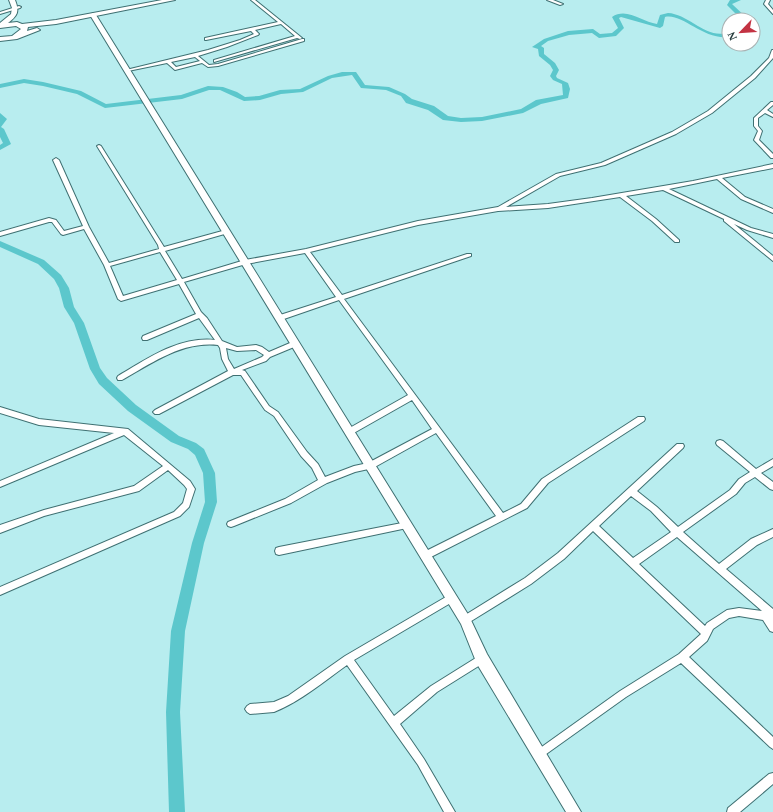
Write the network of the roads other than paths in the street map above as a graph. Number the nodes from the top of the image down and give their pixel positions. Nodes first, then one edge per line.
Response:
1 (12, 0) edge
2 (17, 0) edge
3 (172, 0) edge
4 (253, 0) edge
5 (549, 0) edge
6 (768, 0) edge
7 (561, 4) dead end
8 (17, 8) junction
9 (0, 13) edge
10 (773, 14) edge
11 (94, 16) junction
12 (281, 24) junction
13 (0, 25) edge
14 (22, 26) junction
15 (252, 30) junction
16 (16, 36) junction
17 (0, 39) edge
18 (206, 39) dead end
19 (0, 42) edge
20 (214, 50) junction
21 (773, 51) edge
22 (195, 55) junction
23 (168, 62) junction
24 (204, 62) junction
25 (215, 63) junction
26 (128, 70) junction
27 (773, 103) edge
28 (765, 111) junction
29 (773, 116) edge
30 (99, 146) dead end
31 (773, 157) edge
32 (56, 160) dead end
33 (773, 166) edge
34 (719, 178) junction
35 (664, 188) junction
36 (621, 195) junction
37 (498, 209) junction
38 (773, 211) edge
39 (718, 213) junction
40 (86, 227) junction
41 (226, 232) junction
42 (0, 234) edge
43 (773, 236) edge
44 (677, 241) dead end
45 (162, 250) junction
46 (306, 251) junction
47 (469, 255) dead end
48 (773, 259) edge
49 (245, 262) junction
50 (107, 265) junction
51 (180, 282) junction
52 (340, 297) junction
53 (200, 315) junction
54 (279, 318) junction
55 (145, 338) dead end
56 (220, 343) junction
57 (292, 345) dead end
58 (268, 354) junction
59 (232, 372) junction
60 (120, 378) dead end
61 (412, 397) junction
62 (0, 410) edge
63 (157, 412) dead end
64 (641, 419) dead end
65 (436, 430) junction
66 (125, 431) junction
67 (349, 432) junction
68 (720, 443) dead end
69 (680, 446) dead end
70 (773, 462) edge
71 (168, 466) junction
72 (370, 466) junction
73 (756, 472) junction
74 (323, 482) junction
75 (0, 484) edge
76 (773, 487) edge
77 (631, 491) junction
78 (502, 518) junction
79 (231, 524) dead end
80 (407, 526) junction
81 (593, 526) junction
82 (0, 529) edge
83 (677, 532) junction
84 (773, 533) edge
85 (279, 551) dead end
86 (425, 556) junction
87 (633, 563) junction
88 (720, 568) junction
89 (0, 591) edge
90 (451, 598) junction
91 (771, 616) edge
92 (465, 620) junction
93 (773, 628) edge
94 (706, 633) junction
95 (682, 657) junction
96 (348, 659) junction
97 (482, 659) junction
98 (250, 709) dead end
99 (394, 722) junction
100 (773, 744) edge
101 (539, 754) junction
102 (773, 778) edge
103 (450, 812) edge
104 (574, 812) edge
105 (732, 812) edge

1 - 8 main road
2 - 8 main road
3 - 11 main road
4 - 12 street
5 - 7 street
6 - 10 street
8 - 9 street
8 - 13 main road
8 - 14 main road
11 - 14 main road
11 - 16 main road
11 - 26 street
12 - 15 street
12 - 25 street
13 - 14 main road
14 - 16 main road
15 - 18 street
15 - 20 street
16 - 17 main road
16 - 19 main road
20 - 22 street
20 - 25 street
21 - 37 street
22 - 23 street
22 - 24 street
23 - 24 street
23 - 26 street
24 - 25 street
26 - 41 street
27 - 28 street
28 - 29 street
28 - 31 street
30 - 45 street
32 - 40 street
33 - 34 street
34 - 35 street
34 - 38 street
35 - 36 street
35 - 39 street
36 - 37 street
36 - 44 street
37 - 46 street
39 - 43 street
39 - 48 street
40 - 42 street
40 - 50 street
41 - 45 street
41 - 49 street
45 - 50 street
45 - 51 street
46 - 49 street
46 - 52 street
47 - 52 street
49 - 51 street
49 - 54 street
50 - 51 street
51 - 53 street
52 - 54 street
52 - 61 street
53 - 55 street
53 - 56 street
54 - 67 street
56 - 58 street
56 - 59 street
56 - 60 street
57 - 58 street
58 - 59 street
59 - 63 street
59 - 74 street
61 - 65 street
61 - 67 street
62 - 66 street
64 - 78 street
65 - 72 street
65 - 78 street
66 - 71 street
66 - 75 street
67 - 72 street
68 - 73 street
69 - 77 street
70 - 73 street
71 - 82 street
71 - 89 street
72 - 74 street
72 - 80 street
73 - 76 street
73 - 83 street
74 - 79 street
77 - 81 street
77 - 83 street
78 - 86 street
80 - 85 street
80 - 86 street
81 - 87 street
81 - 92 street
83 - 87 street
83 - 88 street
84 - 88 street
86 - 90 street
87 - 94 street
88 - 91 street
90 - 92 street
90 - 96 street
91 - 93 street
91 - 94 street
92 - 97 street
94 - 95 street
95 - 100 street
95 - 101 street
96 - 98 street
96 - 99 street
97 - 99 street
97 - 101 street
99 - 103 street
101 - 104 street
102 - 105 street

